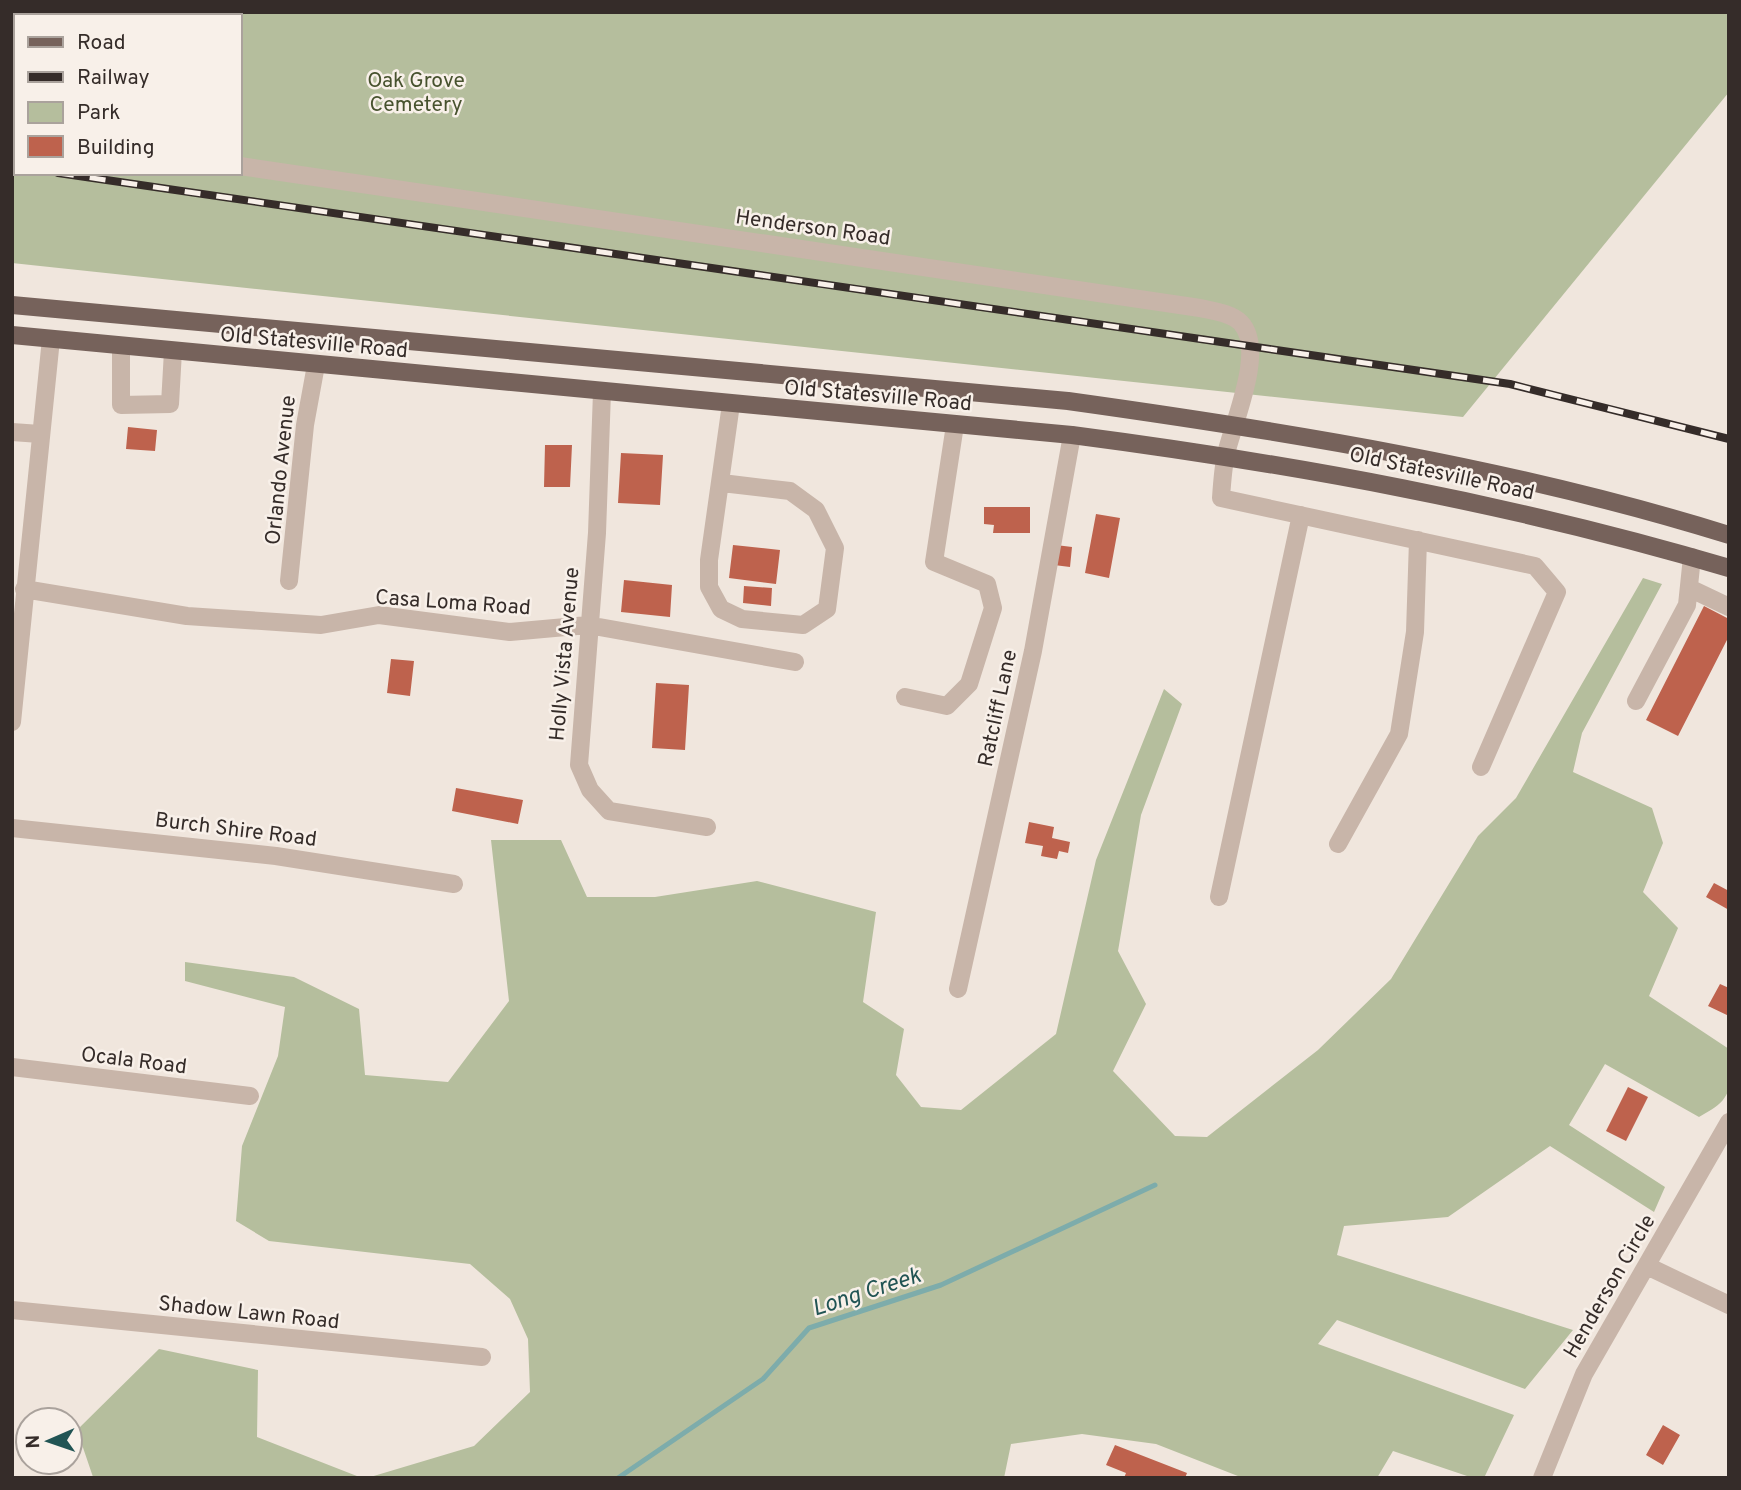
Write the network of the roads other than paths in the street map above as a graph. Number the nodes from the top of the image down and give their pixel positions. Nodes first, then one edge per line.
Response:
1 (242, 166) edge
2 (12, 305) edge
3 (12, 335) edge
4 (51, 339) junction
5 (121, 346) junction
6 (173, 351) junction
7 (316, 365) junction
8 (603, 392) junction
9 (731, 404) junction
10 (1235, 424) junction
11 (955, 425) junction
12 (12, 432) edge
13 (40, 434) junction
14 (1072, 435) junction
15 (1226, 455) junction
16 (722, 483) junction
17 (1301, 515) junction
18 (1729, 535) edge
19 (1418, 540) junction
20 (1692, 557) junction
21 (1729, 568) edge
22 (289, 581) dead end
23 (1689, 588) junction
24 (24, 589) junction
25 (1729, 607) edge
26 (588, 625) junction
27 (795, 662) dead end
28 (905, 697) dead end
29 (1636, 702) dead end
30 (12, 722) edge
31 (1481, 767) dead end
32 (707, 827) dead end
33 (12, 828) edge
34 (1338, 844) dead end
35 (454, 884) dead end
36 (1219, 897) dead end
37 (958, 989) dead end
38 (12, 1067) edge
39 (250, 1096) dead end
40 (1729, 1122) edge
41 (1647, 1266) junction
42 (1729, 1306) edge
43 (12, 1310) edge
44 (482, 1357) dead end
45 (1542, 1478) edge

1 - 10 street, Henderson Road
2 - 10 main road, Old Statesville Road
3 - 4 main road, Old Statesville Road
4 - 5 main road, Old Statesville Road
4 - 13 street
5 - 6 main road, Old Statesville Road
5 - 6 street
6 - 7 main road, Old Statesville Road
7 - 8 main road, Old Statesville Road
7 - 22 street, Orlando Avenue
8 - 9 main road, Old Statesville Road
8 - 26 street, Holly Vista Avenue
9 - 11 main road, Old Statesville Road
9 - 16 street
10 - 15 street, Henderson Road
10 - 18 main road, Old Statesville Road
11 - 14 main road, Old Statesville Road
11 - 28 street
12 - 13 street
13 - 24 street
14 - 15 main road, Old Statesville Road
14 - 37 street, Ratcliff Lane
15 - 17 street, Henderson Road
15 - 20 main road, Old Statesville Road
16 - 16 street
17 - 19 street
17 - 36 street
19 - 31 street
19 - 34 street
20 - 21 main road, Old Statesville Road
20 - 23 street
23 - 25 street
23 - 29 street
24 - 26 street, Casa Loma Road
24 - 30 street
26 - 27 street, Casa Loma Road
26 - 32 street, Holly Vista Avenue
33 - 35 street, Burch Shire Road
38 - 39 street, Ocala Road
40 - 41 street, Henderson Circle
41 - 42 street
41 - 45 street, Henderson Circle
43 - 44 street, Shadow Lawn Road

